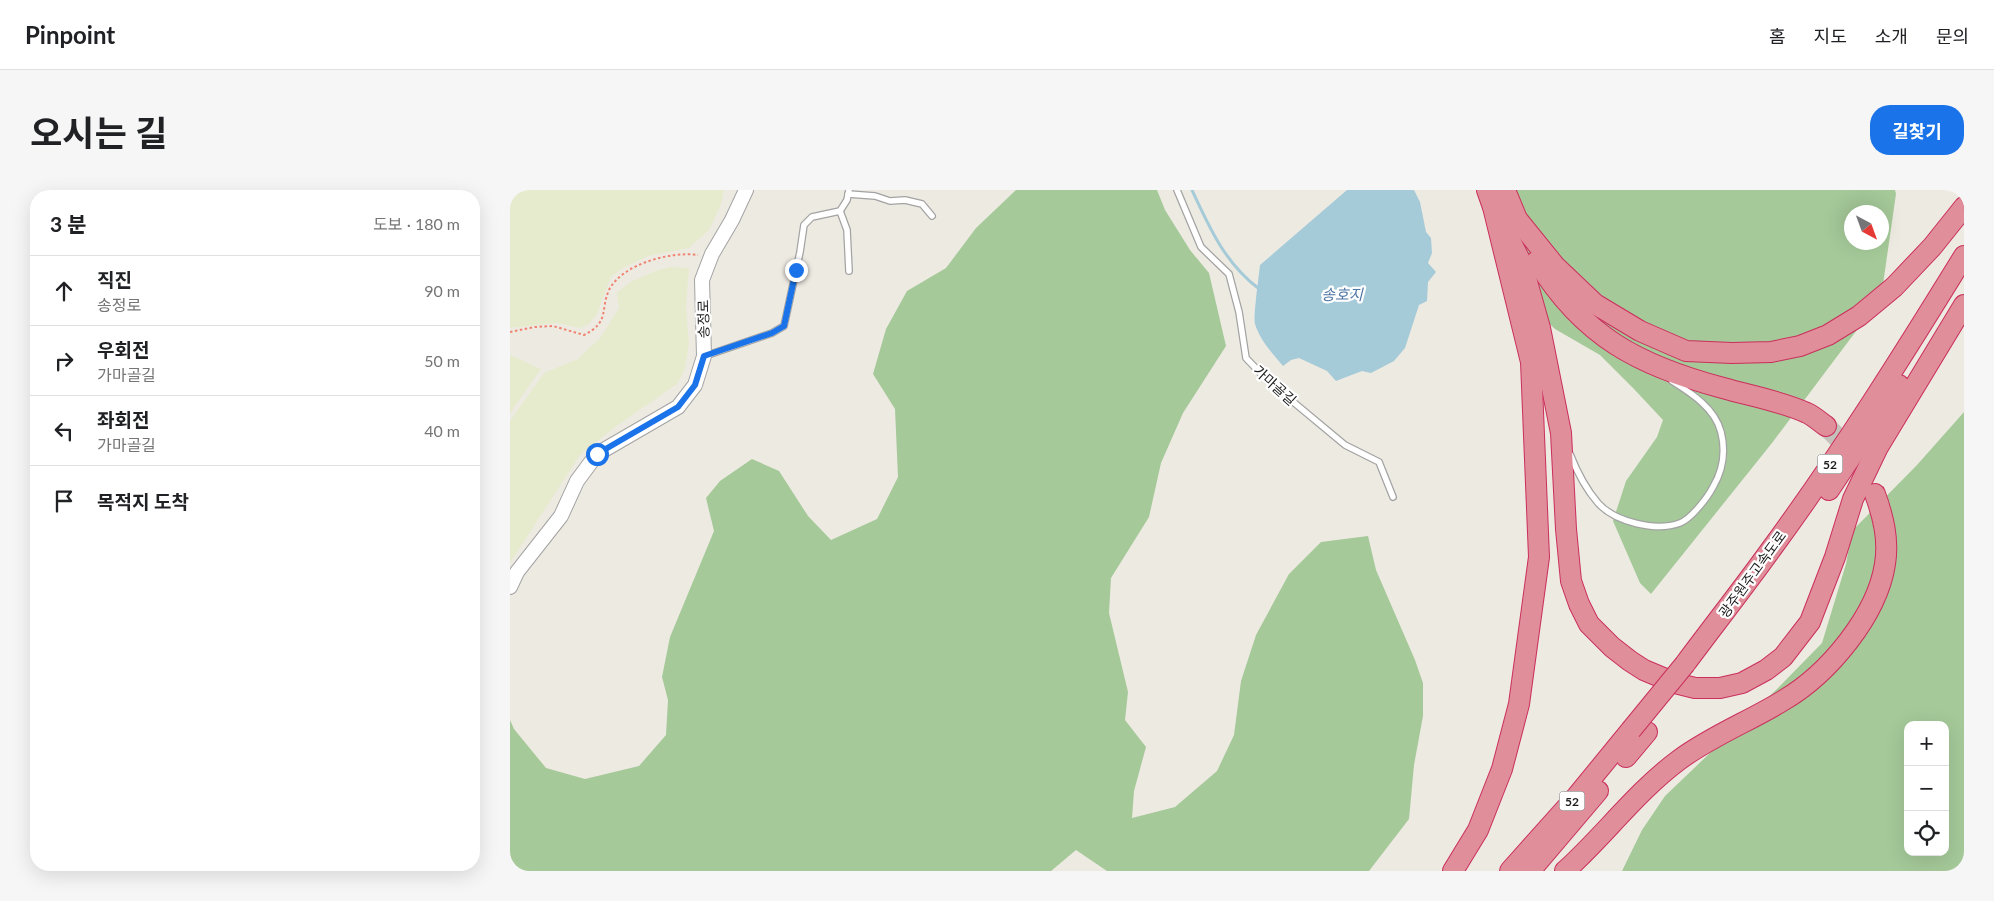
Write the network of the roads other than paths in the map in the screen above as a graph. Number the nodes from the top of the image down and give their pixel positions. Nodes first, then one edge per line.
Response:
1 (746, 190) edge
2 (1177, 190) edge
3 (1505, 190) edge
4 (848, 192) edge
5 (1490, 198) edge
6 (1964, 207) edge
7 (840, 211) junction
8 (932, 216) dead end
9 (1517, 219) junction
10 (1964, 256) edge
11 (849, 271) dead end
12 (1964, 281) edge
13 (1964, 305) edge
14 (704, 356) junction
15 (1643, 361) junction
16 (1826, 426) tunnel mouth
17 (1562, 433) junction
18 (1875, 494) dead end
19 (1392, 497) dead end
20 (510, 587) edge
21 (1690, 668) junction
22 (1639, 731) junction
23 (1453, 871) edge
24 (1510, 871) edge
25 (1530, 871) edge
26 (1565, 871) edge

1 - 14 street, 송정로
2 - 19 lane, 가마골길
3 - 9 highway
4 - 7 lane
4 - 8 lane
5 - 17 highway
5 - 23 highway
6 - 9 highway
7 - 11 lane
7 - 14 lane
9 - 15 highway
10 - 21 highway, 광주원주고속도로 / 52
12 - 21 highway, 광주원주고속도로 / 52
13 - 17 highway
14 - 20 street, 송정로
15 - 16 highway
15 - 17 lane
18 - 26 highway
21 - 22 highway, 광주원주고속도로 / 52
22 - 24 highway, 광주원주고속도로 / 52
22 - 25 highway, 광주원주고속도로 / 52

